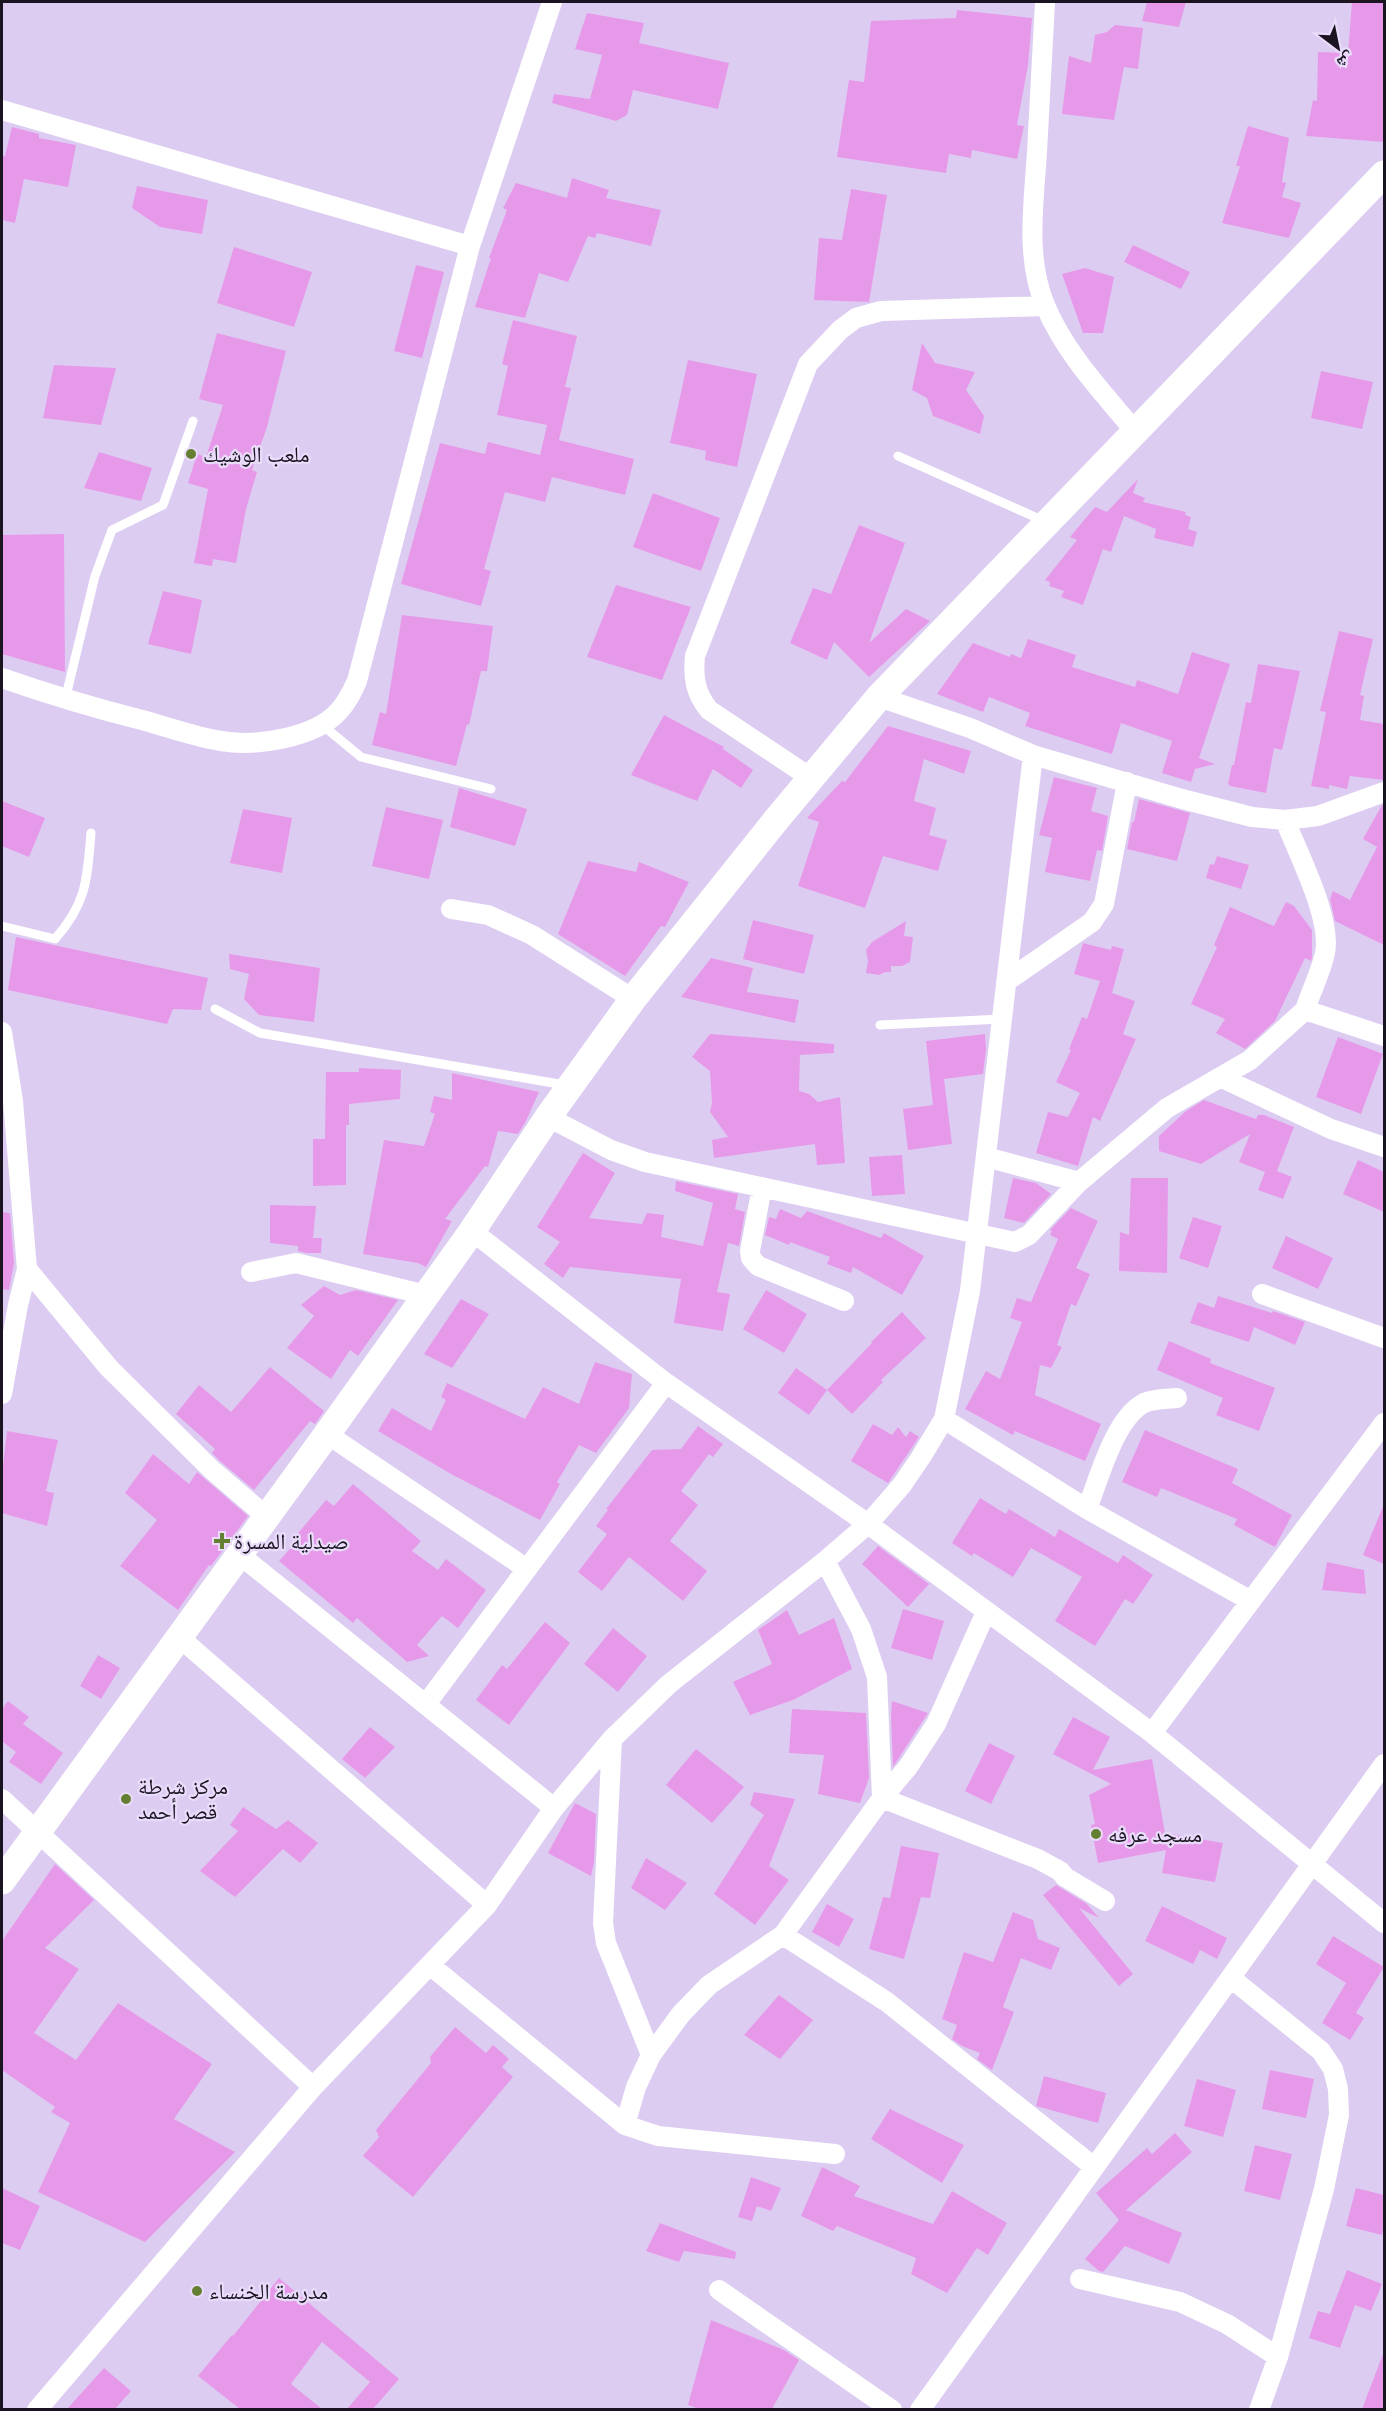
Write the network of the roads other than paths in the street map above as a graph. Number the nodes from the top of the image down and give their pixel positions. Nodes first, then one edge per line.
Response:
1 (552, 2) edge
2 (1045, 2) edge
3 (2, 110) edge
4 (1384, 174) edge
5 (470, 246) junction
6 (1045, 306) junction
7 (193, 421) dead end
8 (1135, 431) junction
9 (898, 456) dead end
10 (1049, 523) junction
11 (2, 678) edge
12 (879, 698) junction
13 (65, 700) junction
14 (321, 724) junction
15 (1033, 755) junction
16 (811, 778) junction
17 (1128, 782) junction
18 (491, 789) dead end
19 (1384, 792) edge
20 (1285, 820) junction
21 (91, 833) dead end
22 (451, 909) dead end
23 (2, 926) edge
24 (1007, 981) junction
25 (633, 999) junction
26 (215, 1009) dead end
27 (1305, 1010) junction
28 (1002, 1019) junction
29 (880, 1025) dead end
30 (2, 1032) edge
31 (1384, 1036) edge
32 (1222, 1078) junction
33 (571, 1086) junction
34 (7, 1101) edge
35 (548, 1117) junction
36 (1384, 1147) edge
37 (986, 1157) junction
38 (1079, 1182) junction
39 (762, 1187) junction
40 (472, 1231) junction
41 (976, 1234) junction
42 (27, 1269) junction
43 (251, 1272) dead end
44 (426, 1294) junction
45 (1262, 1294) dead end
46 (844, 1301) dead end
47 (1384, 1338) edge
48 (666, 1383) junction
49 (2, 1394) edge
50 (1177, 1398) dead end
51 (944, 1419) junction
52 (1384, 1423) edge
53 (327, 1434) junction
54 (1087, 1509) junction
55 (267, 1517) junction
56 (868, 1524) junction
57 (240, 1555) junction
58 (825, 1561) junction
59 (527, 1569) junction
60 (1251, 1601) junction
61 (986, 1612) junction
62 (179, 1637) junction
63 (426, 1704) junction
64 (1152, 1733) junction
65 (612, 1739) junction
66 (1384, 1764) edge
67 (882, 1798) junction
68 (2, 1799) edge
69 (554, 1808) junction
70 (37, 1831) junction
71 (1313, 1866) junction
72 (2, 1881) edge
73 (1105, 1901) dead end
74 (487, 1905) junction
75 (1384, 1923) edge
76 (783, 1935) junction
77 (431, 1966) junction
78 (1231, 1978) junction
79 (651, 2055) junction
80 (313, 2087) junction
81 (625, 2125) junction
82 (835, 2154) dead end
83 (1094, 2167) junction
84 (1080, 2279) dead end
85 (719, 2290) dead end
86 (1278, 2357) junction
87 (37, 2409) edge
88 (892, 2409) edge
89 (920, 2409) edge
90 (1259, 2409) edge

1 - 5 street
2 - 6 street
3 - 5 street
4 - 8 main road
5 - 14 street
6 - 8 street
6 - 16 street
7 - 13 lane
8 - 10 main road
9 - 10 lane
10 - 12 main road
11 - 13 street
12 - 15 street
12 - 16 main road
13 - 14 street
14 - 18 lane
15 - 17 street
15 - 24 street
16 - 25 main road
17 - 20 street
17 - 24 street
19 - 20 street
20 - 27 street
21 - 23 lane
22 - 25 street
24 - 28 street
25 - 33 main road
26 - 33 lane
27 - 31 street
27 - 32 street
28 - 29 lane
28 - 37 street
30 - 34 street
32 - 36 street
32 - 38 street
33 - 35 main road
34 - 42 street
35 - 39 street
35 - 40 main road
37 - 38 street
37 - 41 street
38 - 41 street
39 - 41 street
39 - 46 street
40 - 44 main road
40 - 48 street
41 - 51 street
42 - 49 street
42 - 55 street
43 - 44 street
44 - 53 main road
45 - 47 street
48 - 56 street
48 - 59 street
50 - 54 street
51 - 54 street
51 - 56 street
52 - 60 street
53 - 55 main road
53 - 59 street
54 - 60 street
55 - 57 main road
56 - 58 street
56 - 61 street
57 - 62 main road
57 - 63 street
58 - 65 street
58 - 67 street
59 - 63 street
60 - 64 street
61 - 64 street
61 - 67 street
62 - 70 main road
62 - 74 street
63 - 69 street
64 - 71 street
65 - 69 street
65 - 79 street
66 - 71 street
67 - 73 street
67 - 76 street
68 - 70 street
69 - 74 street
70 - 72 main road
70 - 80 street
71 - 75 street
71 - 78 street
74 - 77 street
76 - 79 street
76 - 83 street
77 - 80 street
77 - 81 street
78 - 83 street
78 - 86 street
79 - 81 street
80 - 87 street
81 - 82 street
83 - 89 street
84 - 86 street
85 - 88 street
86 - 90 street

